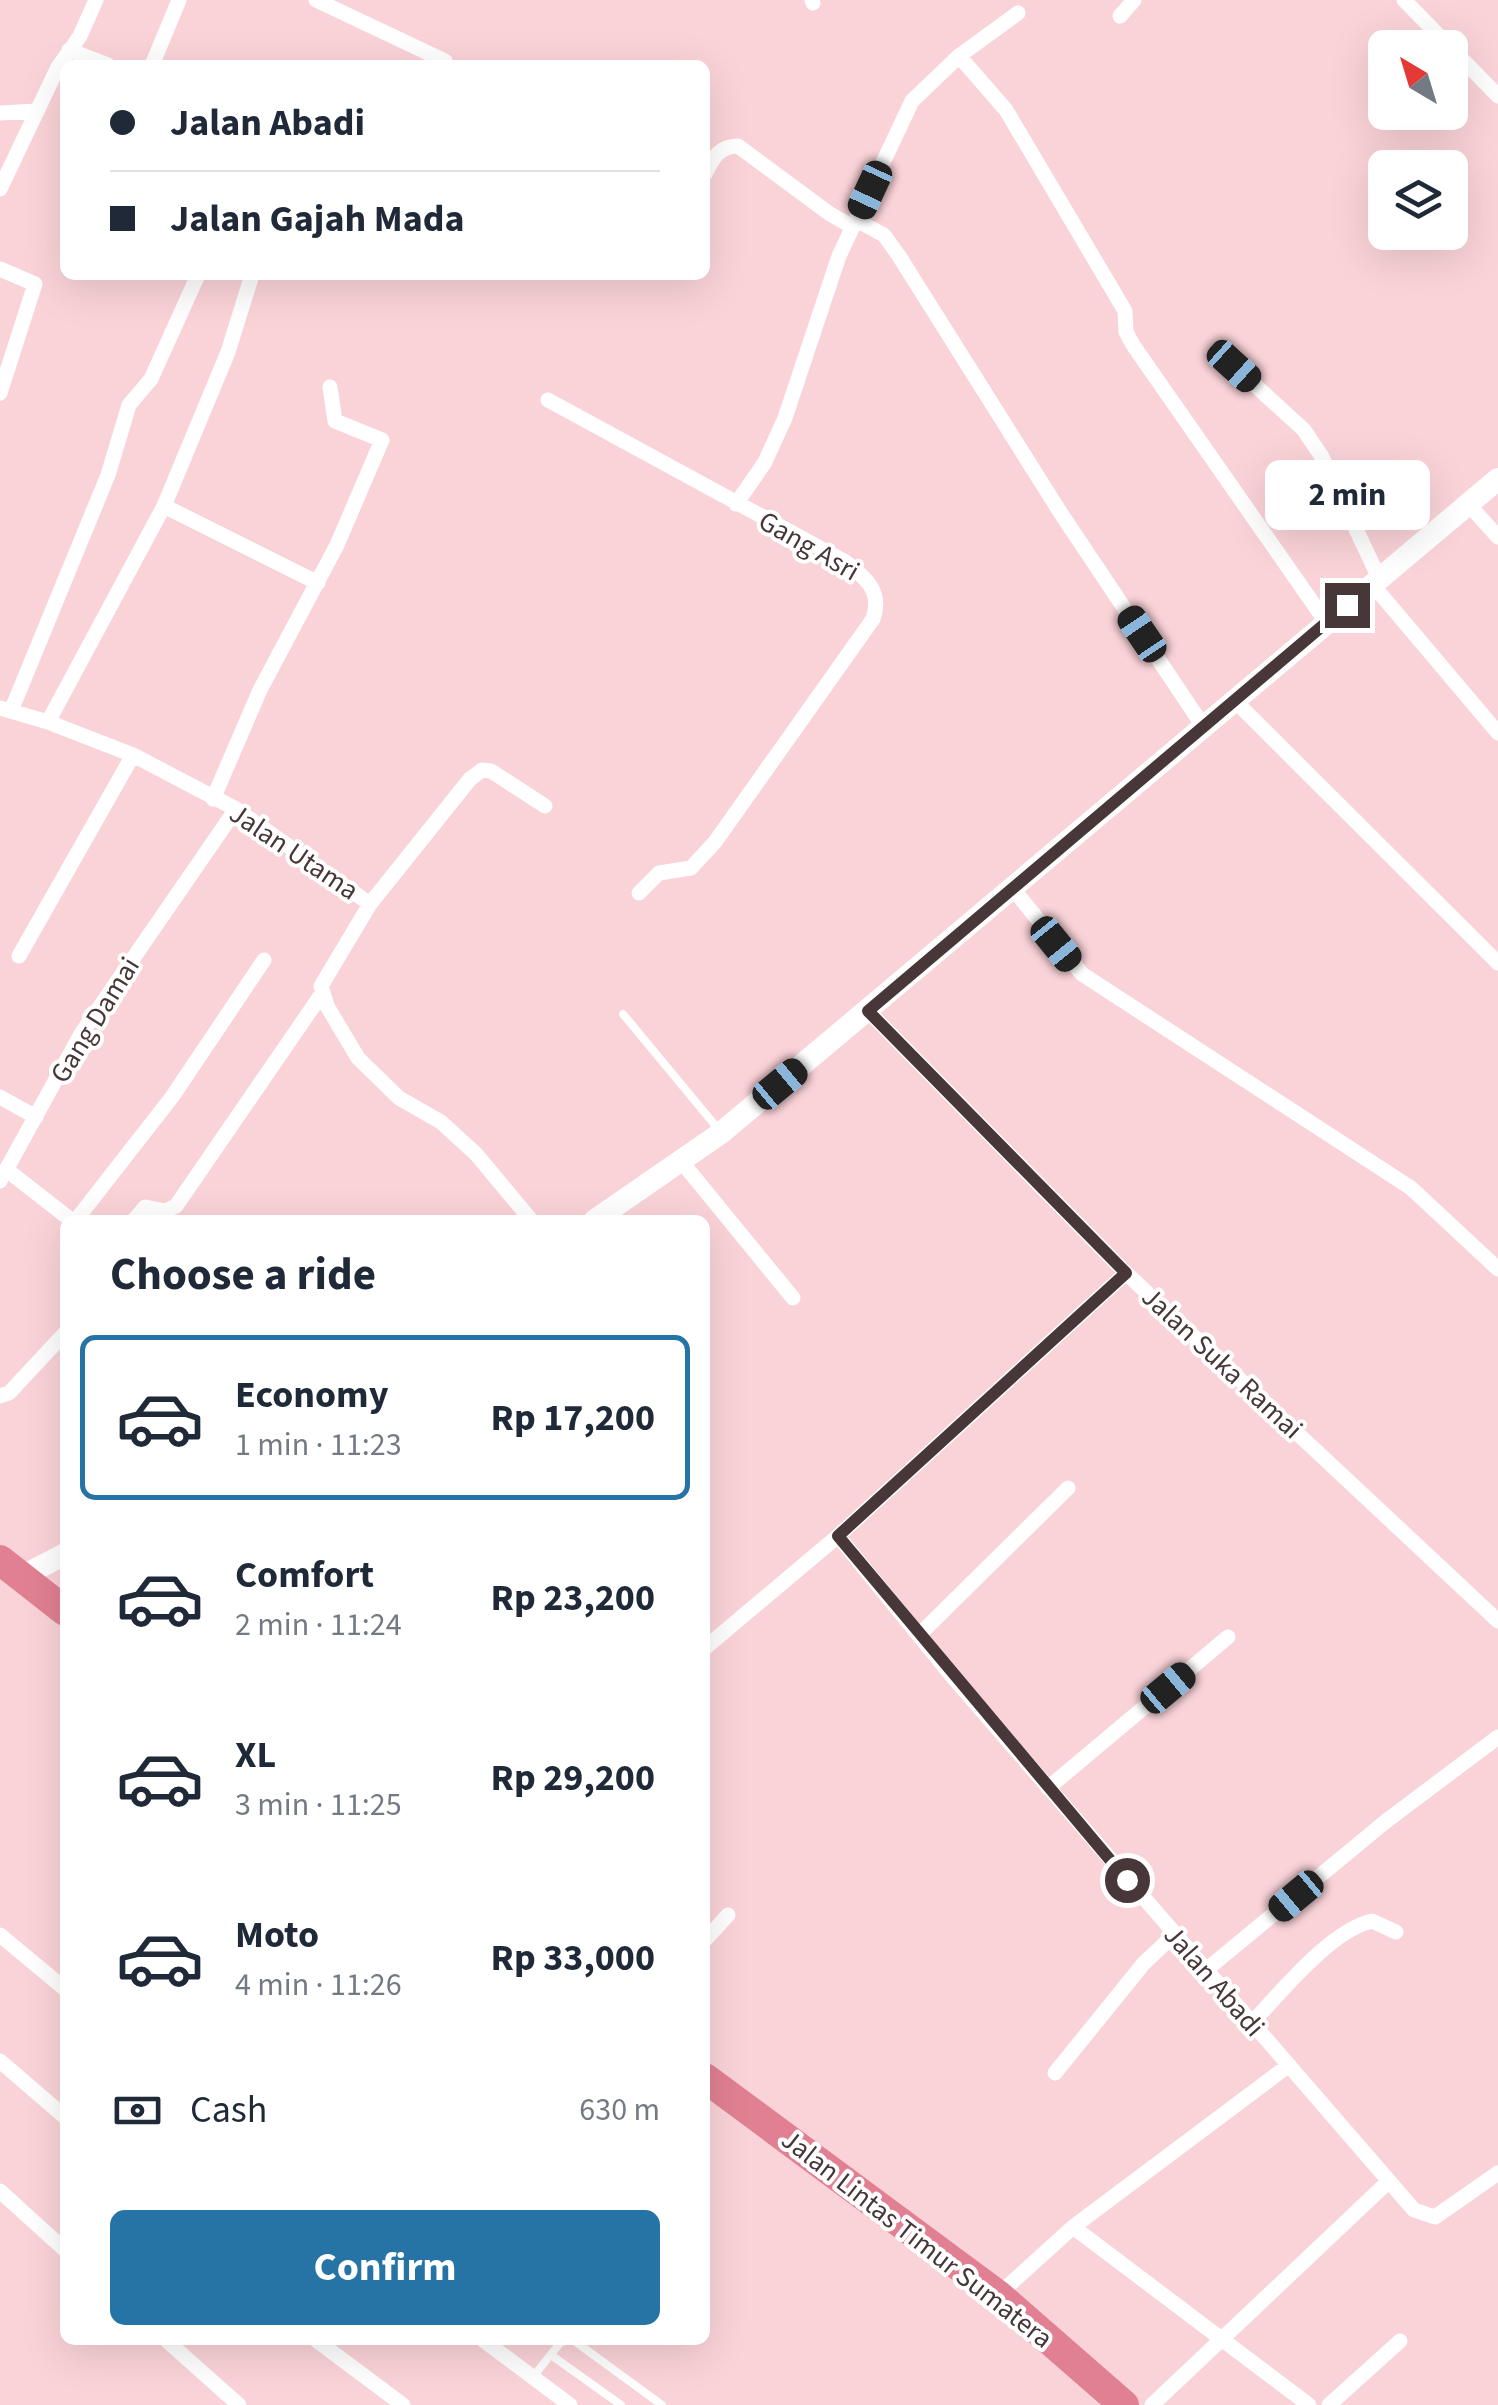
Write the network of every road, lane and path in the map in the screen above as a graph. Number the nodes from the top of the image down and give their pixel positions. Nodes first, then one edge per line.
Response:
1 (96, 0) edge
2 (179, 0) edge
3 (316, 0) edge
4 (1134, 0) edge
5 (1404, 0) edge
6 (1018, 13) dead end
7 (1120, 16) dead end
8 (69, 50) junction
9 (959, 56) junction
10 (64, 60) edge
11 (95, 60) edge
12 (154, 60) edge
13 (443, 60) edge
14 (60, 67) edge
15 (1495, 85) edge
16 (37, 112) junction
17 (0, 113) edge
18 (710, 164) edge
19 (0, 189) edge
20 (854, 223) junction
21 (0, 269) edge
22 (196, 280) edge
23 (250, 280) edge
24 (1234, 366) dead end
25 (330, 387) dead end
26 (0, 393) edge
27 (548, 400) dead end
28 (1498, 479) edge
29 (736, 504) junction
30 (164, 506) junction
31 (1469, 506) junction
32 (1498, 536) edge
33 (1376, 581) junction
34 (318, 583) junction
35 (1326, 622) junction
36 (1234, 700) junction
37 (5, 710) edge
38 (48, 722) junction
39 (1204, 726) junction
40 (1498, 733) edge
41 (133, 755) junction
42 (213, 799) junction
43 (545, 806) dead end
44 (236, 809) junction
45 (1014, 890) junction
46 (639, 893) dead end
47 (370, 904) junction
48 (19, 956) dead end
49 (264, 960) dead end
50 (1498, 963) edge
51 (322, 995) junction
52 (868, 1011) junction
53 (623, 1014) dead end
54 (0, 1096) edge
55 (36, 1118) junction
56 (722, 1133) junction
57 (681, 1161) junction
58 (4, 1176) edge
59 (66, 1215) edge
60 (78, 1215) edge
61 (139, 1215) edge
62 (527, 1215) edge
63 (602, 1215) edge
64 (1498, 1268) edge
65 (1126, 1273) junction
66 (793, 1298) dead end
67 (60, 1338) edge
68 (0, 1396) edge
69 (1068, 1488) dead end
70 (838, 1536) junction
71 (60, 1555) edge
72 (10, 1569) edge
73 (60, 1607) edge
74 (1498, 1622) edge
75 (920, 1634) junction
76 (1228, 1637) dead end
77 (710, 1644) edge
78 (1498, 1737) edge
79 (1048, 1788) junction
80 (728, 1915) dead end
81 (1396, 1932) dead end
82 (710, 1935) edge
83 (0, 1936) edge
84 (1174, 1936) junction
85 (1206, 1970) junction
86 (60, 1984) edge
87 (1251, 2024) junction
88 (0, 2061) edge
89 (1289, 2065) junction
90 (1055, 2074) dead end
91 (710, 2082) edge
92 (60, 2114) edge
93 (1498, 2173) edge
94 (1389, 2181) junction
95 (0, 2191) edge
96 (1073, 2227) junction
97 (60, 2245) edge
98 (998, 2295) junction
99 (1220, 2340) junction
100 (1400, 2341) dead end
101 (172, 2345) edge
102 (323, 2345) edge
103 (490, 2345) edge
104 (563, 2345) edge
105 (577, 2345) edge
106 (551, 2354) junction
107 (532, 2376) junction
108 (240, 2405) edge
109 (403, 2405) edge
110 (570, 2405) edge
111 (621, 2405) edge
112 (662, 2405) edge
113 (1124, 2405) edge
114 (1152, 2405) edge
115 (1309, 2405) edge
116 (1329, 2405) edge

1 - 8 street
2 - 12 street
3 - 13 street
4 - 7 street
5 - 15 street
6 - 9 street
8 - 10 street
8 - 11 street
9 - 20 street
9 - 35 street
14 - 16 street
16 - 17 street
16 - 19 street
18 - 20 street
20 - 29 street
20 - 39 street
21 - 26 street
22 - 37 street
23 - 30 street
24 - 33 street
25 - 34 street
27 - 29 street, Gang Asri
28 - 31 street
29 - 46 street, Gang Asri
30 - 34 street
30 - 38 street
31 - 32 street
31 - 33 street
33 - 35 street
33 - 40 street
34 - 42 street
35 - 36 street
36 - 39 street
36 - 50 street
37 - 38 street, Jalan Utama
38 - 41 street, Jalan Utama
39 - 45 street
41 - 42 street, Jalan Utama
41 - 48 street
42 - 44 street, Jalan Utama
43 - 47 street
44 - 47 street, Jalan Utama
44 - 55 street, Gang Damai
45 - 52 street
45 - 64 street
47 - 51 street, Jalan Utama
49 - 60 street
51 - 61 street, Jalan Utama
51 - 62 street
52 - 56 street
52 - 65 street, Jalan Suka Ramai
53 - 56 lane
54 - 55 street
55 - 58 street, Gang Damai
56 - 57 street
57 - 63 street
57 - 66 street
58 - 59 street, Gang Damai
65 - 70 street
65 - 74 street, Jalan Suka Ramai
67 - 68 street
69 - 75 street
70 - 75 street, Jalan Abadi
70 - 77 street
71 - 72 street
72 - 73 highway
75 - 79 street, Jalan Abadi
76 - 79 street
78 - 85 street
79 - 84 street, Jalan Abadi
80 - 82 street
81 - 87 street
83 - 86 street
84 - 85 street, Jalan Abadi
84 - 90 street
85 - 87 street, Jalan Abadi
87 - 89 street, Jalan Abadi
88 - 92 street
89 - 94 street, Jalan Abadi
89 - 96 street
91 - 98 highway, Jalan Lintas Timur Sumatera
93 - 94 street, Jalan Abadi
94 - 99 street
95 - 97 street
96 - 98 street
96 - 99 street
98 - 113 highway, Jalan Lintas Timur Sumatera
99 - 114 street
99 - 115 street
100 - 116 street
101 - 108 street
102 - 109 street
103 - 107 street
104 - 106 lane
105 - 112 lane
106 - 107 lane
106 - 111 lane
107 - 110 street

